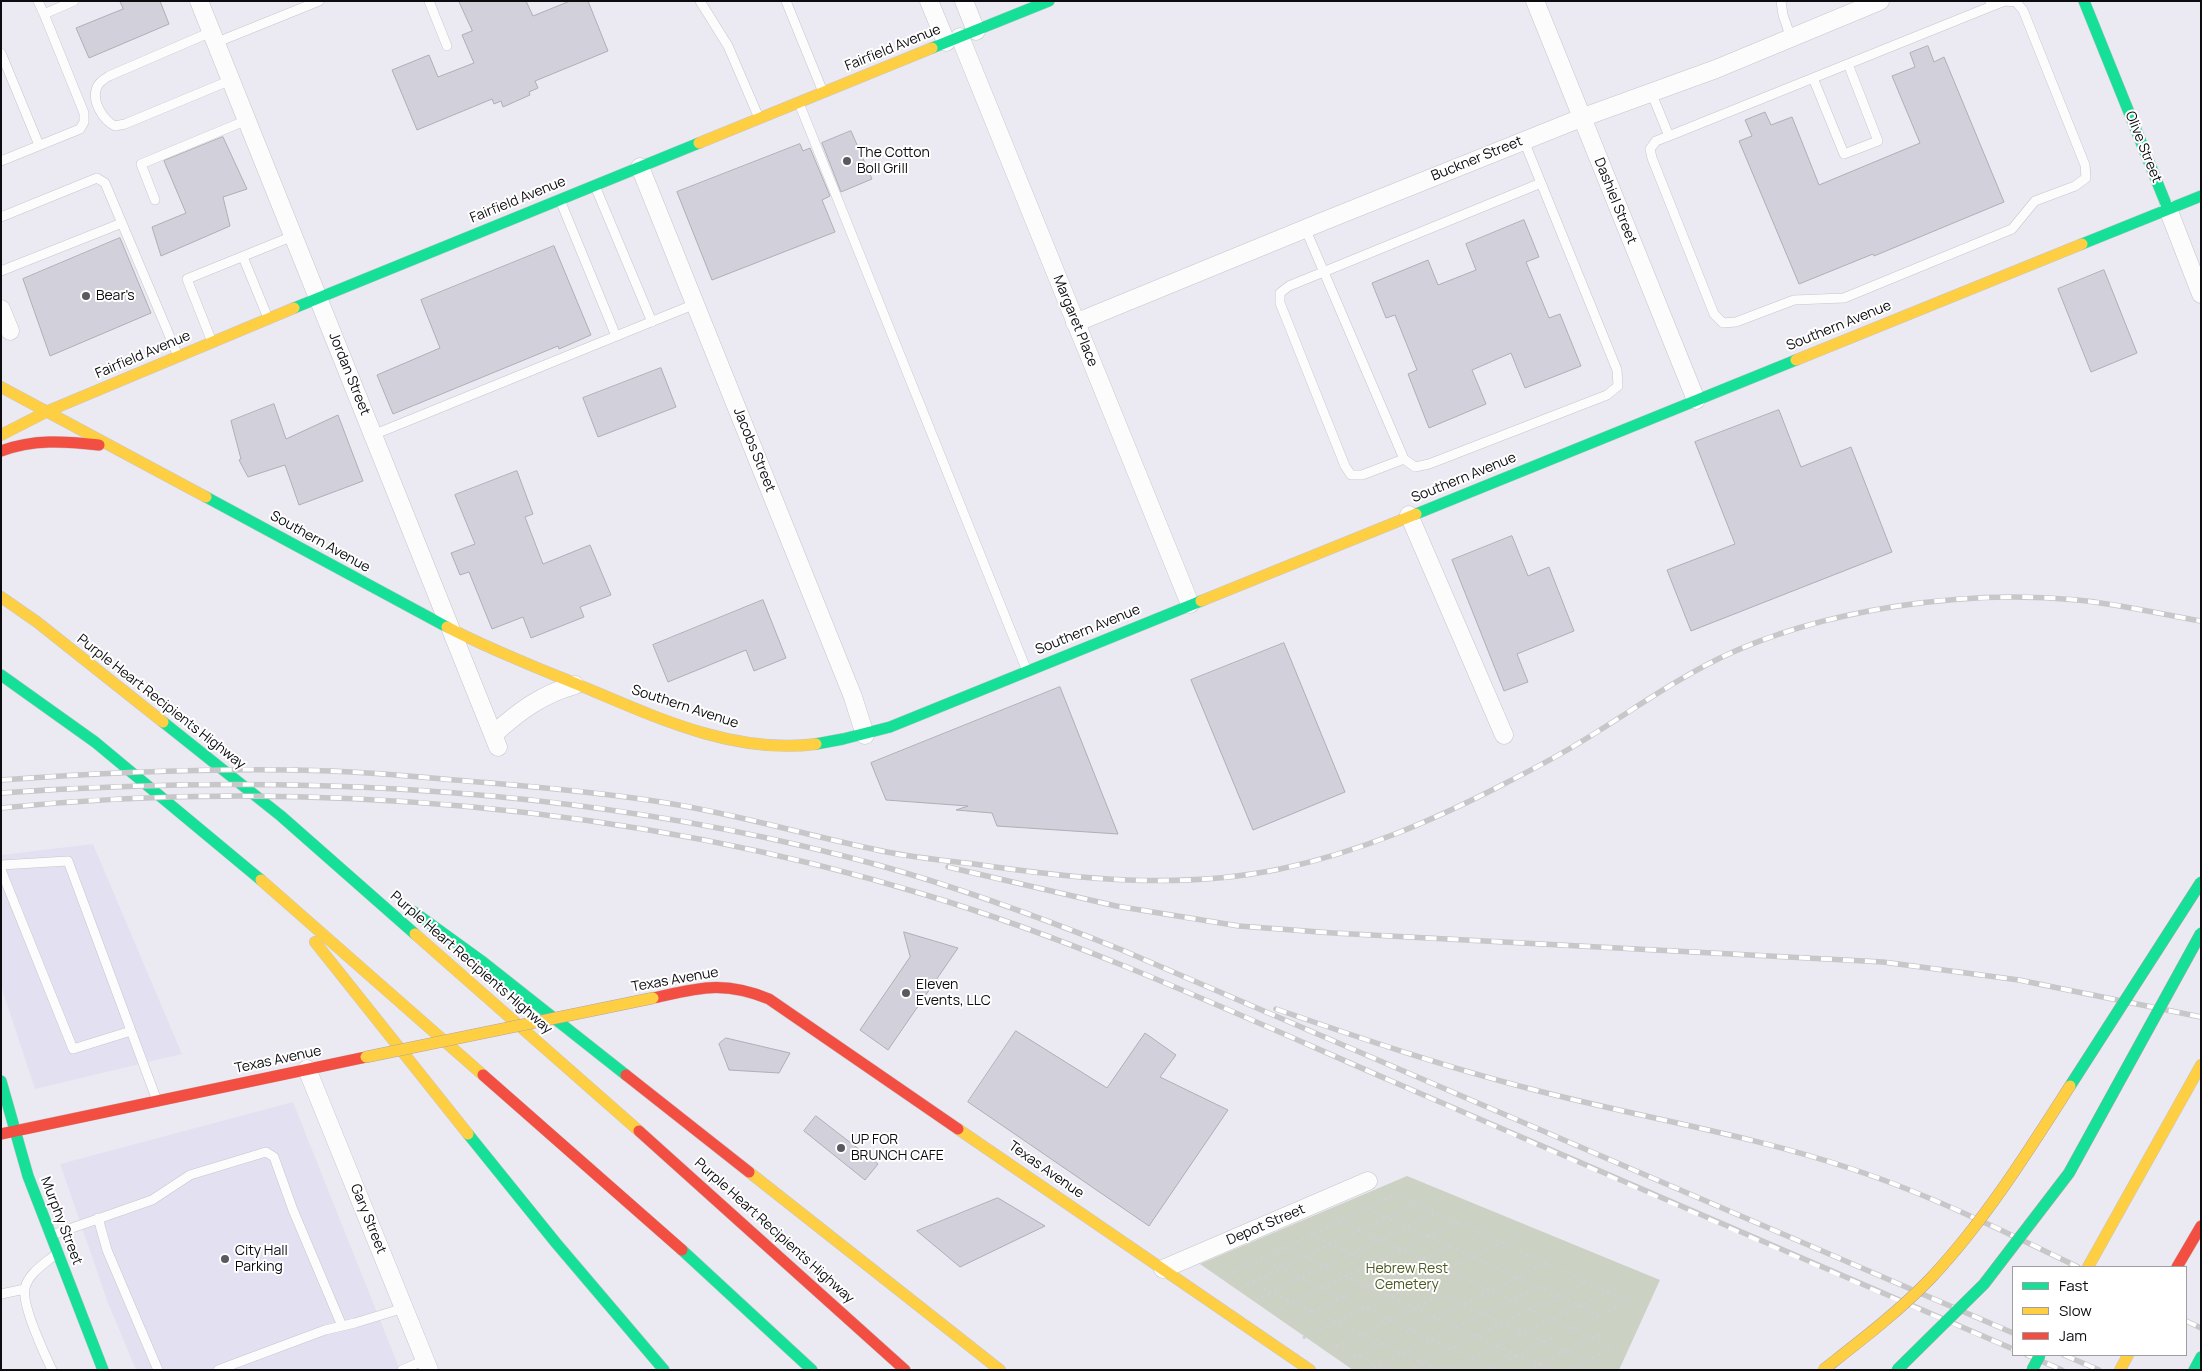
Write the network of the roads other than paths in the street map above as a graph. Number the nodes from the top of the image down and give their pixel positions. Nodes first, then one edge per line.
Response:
1 (38, 1) edge
2 (74, 1) edge
3 (199, 1) edge
4 (320, 1) edge
5 (429, 1) edge
6 (700, 1) edge
7 (786, 1) edge
8 (929, 1) edge
9 (964, 1) edge
10 (1049, 1) edge
11 (1535, 1) edge
12 (1781, 1) edge
13 (1880, 1) edge
14 (2084, 1) edge
15 (1991, 4) edge
16 (44, 14) junction
17 (213, 37) junction
18 (961, 37) junction
19 (1791, 38) junction
20 (447, 46) dead end
21 (1, 53) edge
22 (1848, 64) junction
23 (1813, 78) junction
24 (230, 80) junction
25 (823, 92) junction
26 (1651, 92) junction
27 (799, 102) junction
28 (759, 118) junction
29 (1581, 118) junction
30 (246, 120) junction
31 (1669, 136) junction
32 (1524, 141) junction
33 (39, 145) junction
34 (1, 160) edge
35 (640, 166) junction
36 (1541, 183) junction
37 (595, 185) junction
38 (2201, 196) edge
39 (560, 199) junction
40 (155, 200) dead end
41 (2168, 209) junction
42 (1, 217) edge
43 (122, 223) junction
44 (1305, 228) junction
45 (293, 236) junction
46 (243, 257) junction
47 (1, 271) edge
48 (1324, 271) junction
49 (2201, 294) edge
50 (318, 298) junction
51 (695, 304) junction
52 (1, 309) edge
53 (268, 318) junction
54 (652, 322) junction
55 (1075, 323) junction
56 (10, 331) dead end
57 (616, 336) junction
58 (213, 342) junction
59 (179, 356) junction
60 (1, 387) edge
61 (1696, 400) junction
62 (48, 411) junction
63 (373, 434) junction
64 (1, 435) edge
65 (113, 446) junction
66 (1, 451) edge
67 (1404, 459) junction
68 (1409, 515) junction
69 (1, 597) edge
70 (1190, 604) junction
71 (451, 630) junction
72 (1027, 671) junction
73 (1, 675) edge
74 (574, 685) junction
75 (865, 735) junction
76 (1504, 735) dead end
77 (281, 816) junction
78 (1, 865) edge
79 (1, 870) edge
80 (2201, 882) edge
81 (378, 886) dead end
82 (271, 888) junction
83 (402, 904) dead end
84 (2201, 933) edge
85 (131, 1031) junction
86 (2201, 1065) edge
87 (307, 1069) junction
88 (1, 1081) edge
89 (157, 1101) junction
90 (16, 1131) junction
91 (1, 1134) edge
92 (1368, 1181) dead end
93 (98, 1218) junction
94 (2201, 1226) edge
95 (50, 1236) junction
96 (57, 1253) junction
97 (2089, 1266) edge
98 (2178, 1266) edge
99 (1163, 1269) junction
100 (24, 1289) junction
101 (1, 1294) edge
102 (404, 1308) junction
103 (342, 1326) junction
104 (2039, 1356) edge
105 (2127, 1356) edge
106 (2201, 1357) edge
107 (427, 1365) edge
108 (52, 1370) edge
109 (103, 1370) edge
110 (158, 1370) edge
111 (218, 1370) edge
112 (402, 1370) edge
113 (664, 1370) edge
114 (812, 1370) edge
115 (905, 1370) edge
116 (1000, 1370) edge
117 (1310, 1370) edge
118 (1823, 1370) edge
119 (1897, 1370) edge
120 (2032, 1370) edge
121 (2120, 1370) edge
122 (2194, 1370) edge

1 - 16 lane
2 - 16 lane
3 - 17 street, Jordan Street
4 - 17 lane
5 - 20 lane
6 - 28 lane
7 - 25 lane
8 - 18 street, Margaret Place
9 - 18 street, Margaret Place
10 - 18 main road, Fairfield Avenue
11 - 29 street, Dashiel Street
12 - 19 lane
13 - 19 street, Buckner Street
14 - 41 main road, Olive Street
15 - 22 lane
15 - 31 lane
16 - 33 lane
17 - 24 street, Jordan Street
17 - 24 lane
18 - 25 main road, Fairfield Avenue
18 - 55 street, Margaret Place
19 - 26 street, Buckner Street
21 - 33 lane
22 - 23 lane
22 - 23 lane
23 - 31 lane
24 - 30 street, Jordan Street
25 - 27 main road, Fairfield Avenue
26 - 29 street, Buckner Street
26 - 31 lane
27 - 28 main road, Fairfield Avenue
27 - 72 lane
28 - 35 main road, Fairfield Avenue
29 - 32 street, Buckner Street
29 - 61 street, Dashiel Street
30 - 40 lane
30 - 45 street, Jordan Street
32 - 36 lane
32 - 44 street, Buckner Street
33 - 34 lane
35 - 37 main road, Fairfield Avenue
35 - 51 street, Jacobs Street
36 - 48 lane
36 - 67 lane
37 - 39 main road, Fairfield Avenue
37 - 54 lane
38 - 41 main road, Southern Avenue
39 - 50 main road, Fairfield Avenue
39 - 57 lane
41 - 49 street, Olive Street
41 - 61 main road, Southern Avenue
42 - 43 lane
43 - 47 lane
43 - 59 lane
44 - 48 lane
44 - 55 street, Buckner Street
45 - 46 lane
45 - 50 street, Jordan Street
46 - 53 lane
46 - 58 lane
48 - 67 lane
48 - 67 lane
50 - 53 main road, Fairfield Avenue
50 - 63 street, Jordan Street
51 - 54 lane
51 - 75 street, Jacobs Street
52 - 56 street
53 - 58 main road, Fairfield Avenue
54 - 57 lane
55 - 70 street, Margaret Place
57 - 63 lane
58 - 59 main road, Fairfield Avenue
59 - 62 main road, Fairfield Avenue
60 - 62 main road, Southern Avenue
61 - 68 main road, Southern Avenue
62 - 64 main road, Fairfield Avenue
62 - 65 main road, Southern Avenue
63 - 71 street, Jordan Street
65 - 66 main road
65 - 71 main road, Southern Avenue
68 - 70 main road, Southern Avenue
68 - 76 street
69 - 77 main road, Purple Heart Recipients Highway
70 - 72 main road, Southern Avenue
71 - 74 main road, Southern Avenue
71 - 74 street, Jordan Street
72 - 75 main road, Southern Avenue
73 - 82 main road
74 - 75 main road, Southern Avenue
77 - 81 main road
77 - 115 main road, Purple Heart Recipients Highway
78 - 85 lane
79 - 85 lane
80 - 118 main road, bridge
82 - 113 main road
82 - 114 main road
83 - 116 main road
84 - 119 main road, bridge
85 - 89 lane
86 - 97 main road
87 - 89 main road, Texas Avenue
87 - 99 main road, Texas Avenue, bridge
87 - 102 street, Gary Street
88 - 90 main road, Murphy Street
89 - 90 main road, Texas Avenue
90 - 91 main road, Texas Avenue
90 - 95 main road, Murphy Street
92 - 99 street, Depot Street
93 - 95 lane
93 - 103 lane
93 - 110 lane
94 - 98 main road
95 - 96 main road, Murphy Street
96 - 100 lane
96 - 109 main road, Murphy Street
99 - 117 main road, Texas Avenue
100 - 101 lane
100 - 108 lane
102 - 103 lane
102 - 107 street, Gary Street
103 - 111 lane
104 - 120 main road, bridge
105 - 121 main road
106 - 122 main road
107 - 112 lane

